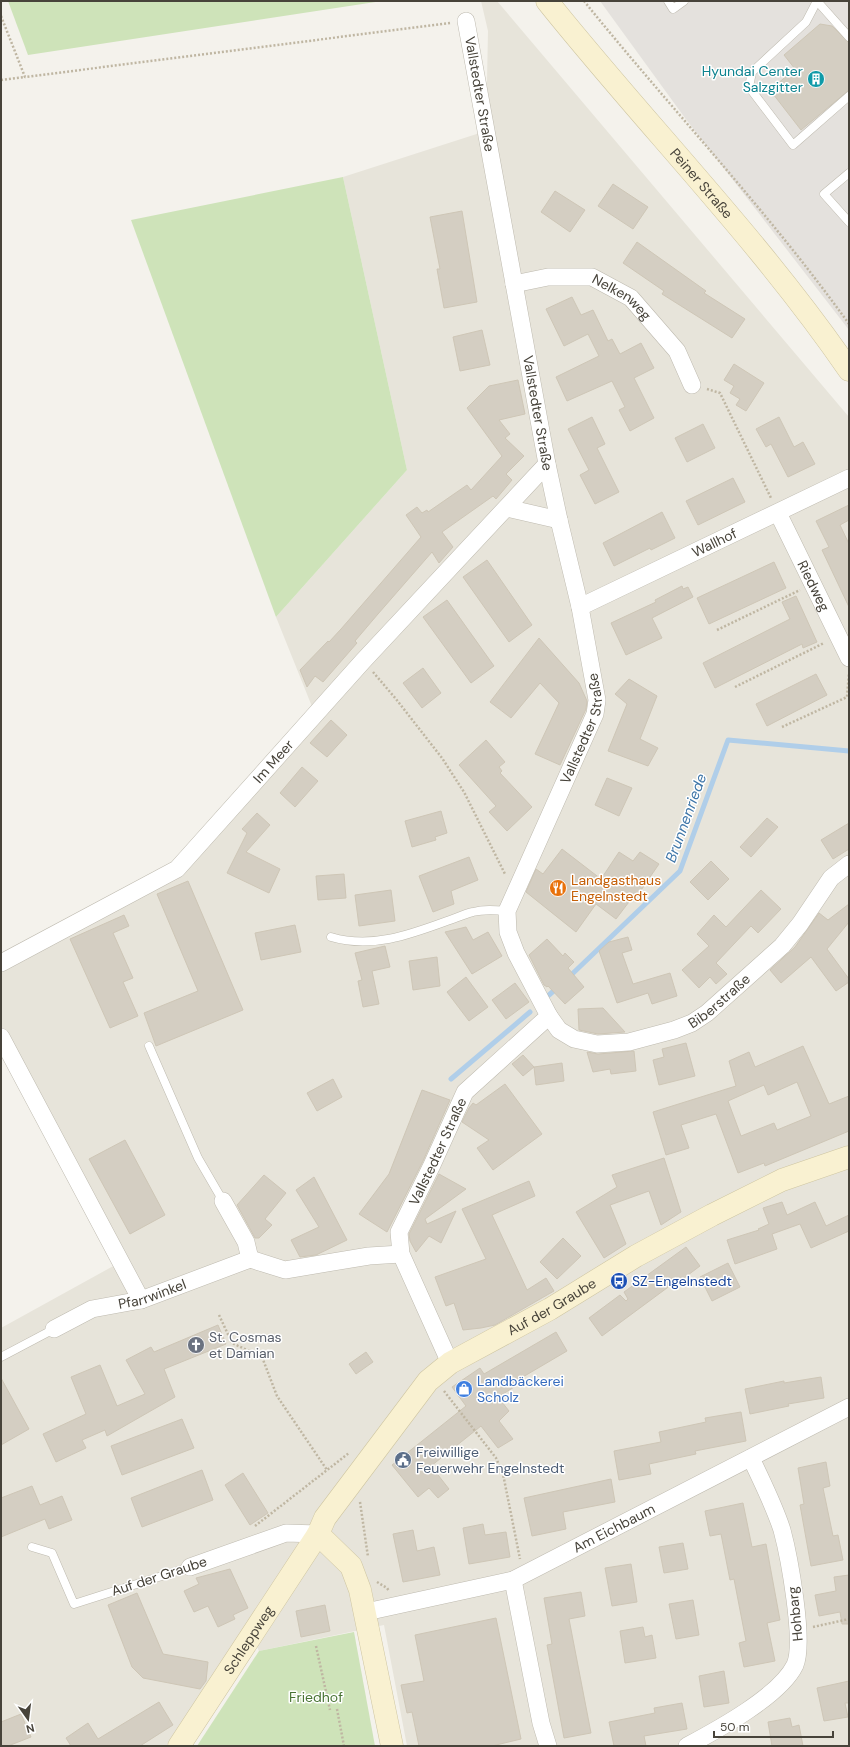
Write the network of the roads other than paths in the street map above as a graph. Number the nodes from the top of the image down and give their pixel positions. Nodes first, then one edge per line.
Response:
1 (547, 1) edge
2 (668, 1) edge
3 (684, 1) edge
4 (817, 1) edge
5 (466, 21) road end
6 (849, 37) edge
7 (849, 96) edge
8 (849, 173) edge
9 (849, 222) edge
10 (514, 284) junction
11 (849, 370) edge
12 (692, 385) road end
13 (547, 464) junction
14 (849, 478) edge
15 (507, 508) junction
16 (778, 513) junction
17 (559, 520) junction
18 (580, 607) junction
19 (849, 658) edge
20 (849, 864) edge
21 (507, 911) junction
22 (331, 937) dead end
23 (1, 963) edge
24 (549, 1016) junction
25 (1, 1037) edge
26 (149, 1046) dead end
27 (849, 1157) edge
28 (223, 1201) joint
29 (401, 1254) junction
30 (250, 1258) junction
31 (141, 1300) junction
32 (54, 1328) joint
33 (1, 1357) edge
34 (450, 1363) junction
35 (849, 1407) edge
36 (751, 1458) junction
37 (318, 1534) junction
38 (32, 1547) dead end
39 (190, 1567) joint
40 (518, 1578) junction
41 (366, 1612) junction
42 (179, 1746) edge
43 (392, 1746) edge
44 (548, 1746) edge
45 (687, 1746) edge

1 - 11 street, Peiner Straße
2 - 3 lane
4 - 6 lane
4 - 7 lane
5 - 10 street, Vallstedter Straße
8 - 9 lane
10 - 12 street, Nelkenweg
10 - 13 street, Vallstedter Straße
13 - 15 street, Im Meer
13 - 17 street, Vallstedter Straße
14 - 16 street, Wallhof
15 - 17 street
15 - 23 street, Im Meer
16 - 18 street, Wallhof
16 - 19 street, Riedweg
17 - 18 street, Vallstedter Straße
18 - 21 street, Vallstedter Straße
20 - 24 street, Biberstraße
21 - 22 lane
21 - 24 street, Vallstedter Straße
24 - 29 street, Vallstedter Straße
25 - 31 street
26 - 28 lane
27 - 34 street, Auf der Graube
28 - 30 street
29 - 30 street
29 - 34 street, Vallstedter Straße
30 - 31 street, Pfarrwinkel
31 - 32 street, Pfarrwinkel
32 - 33 lane
34 - 37 street, Auf der Graube
35 - 36 street, Am Eichbaum
36 - 40 street, Am Eichbaum
36 - 45 street, Hohbarg
37 - 39 street, Auf der Graube
37 - 41 street
37 - 42 street, Schleppweg
38 - 39 lane, Auf der Graube
40 - 41 street, Am Eichbaum
40 - 44 street
41 - 43 street

